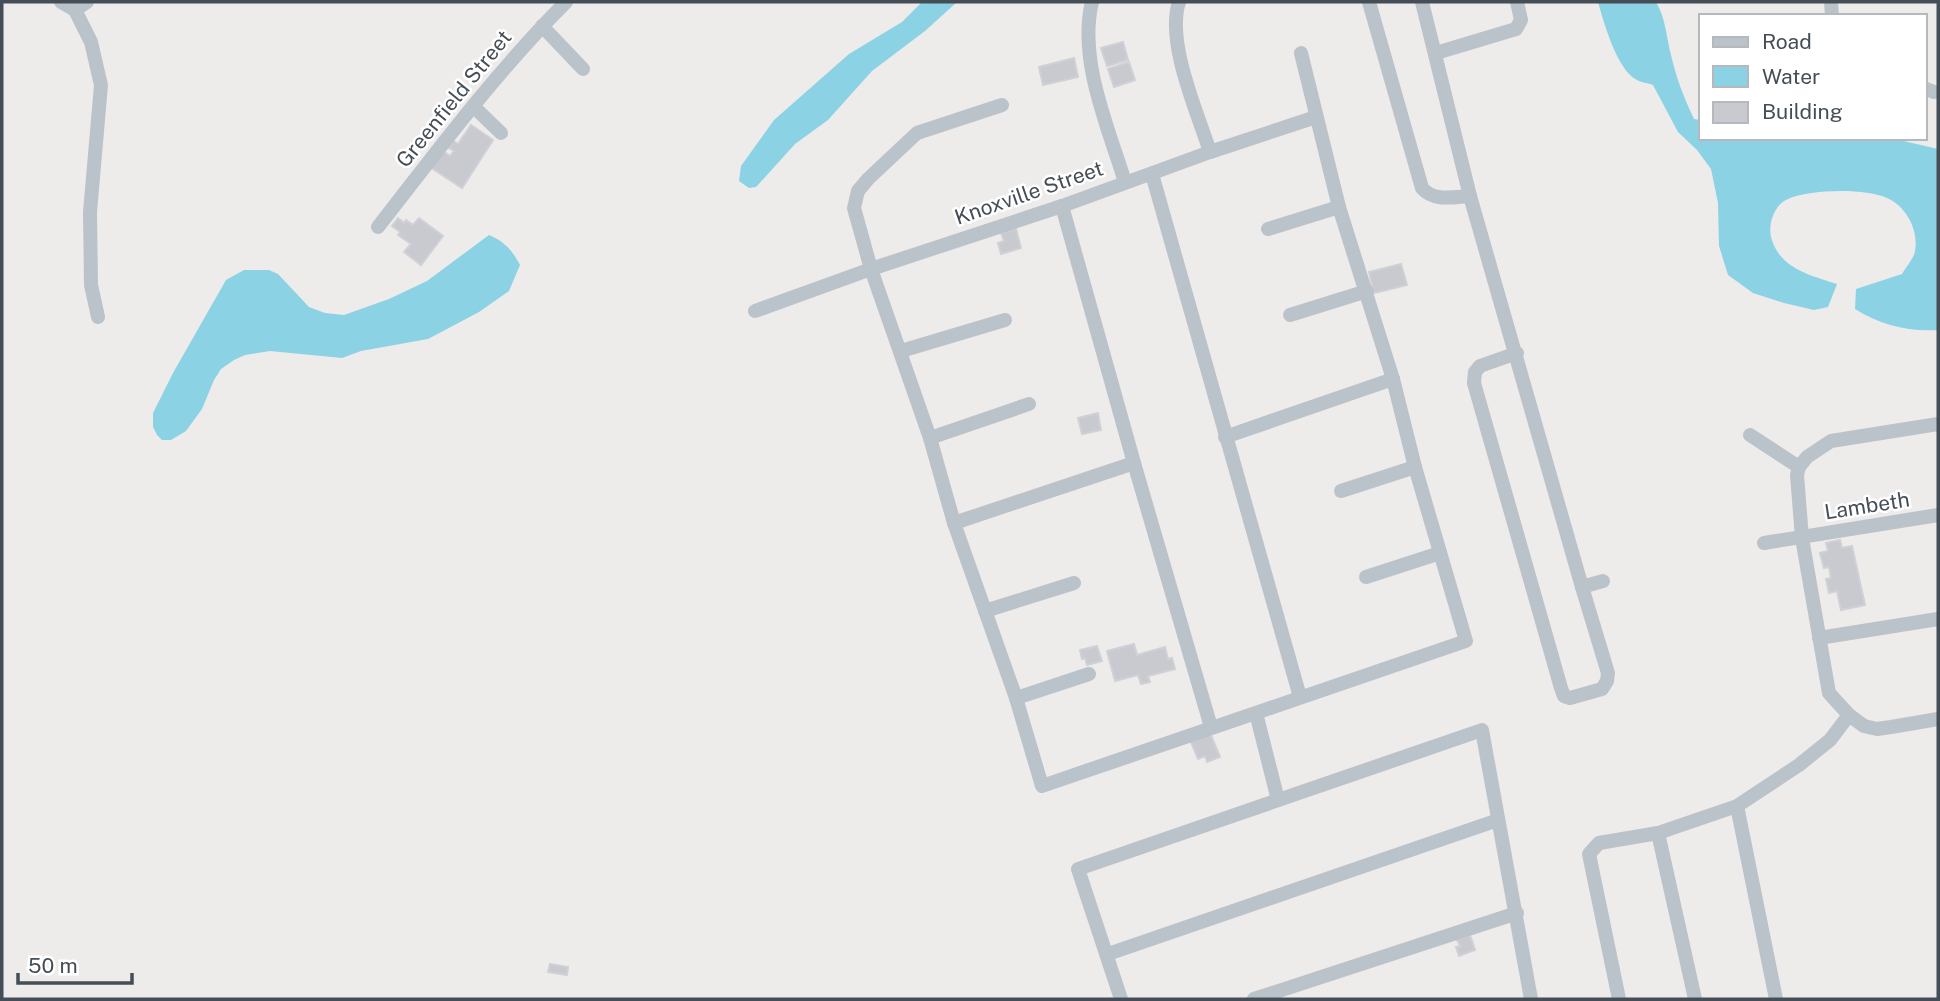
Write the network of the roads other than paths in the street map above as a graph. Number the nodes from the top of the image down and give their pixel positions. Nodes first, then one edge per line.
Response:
1 (61, 2) edge
2 (566, 2) edge
3 (1092, 2) edge
4 (1179, 2) edge
5 (1369, 2) edge
6 (1422, 2) edge
7 (1517, 2) edge
8 (81, 6) edge
9 (542, 26) junction
10 (1301, 53) dead end
11 (1436, 53) junction
12 (583, 69) dead end
13 (1002, 105) dead end
14 (473, 106) junction
15 (1316, 117) junction
16 (501, 134) dead end
17 (1210, 152) junction
18 (1152, 174) junction
19 (1125, 182) junction
20 (1470, 196) junction
21 (1062, 206) junction
22 (1339, 207) junction
23 (378, 226) dead end
24 (1268, 229) dead end
25 (871, 268) junction
26 (1367, 291) junction
27 (755, 311) dead end
28 (1290, 315) dead end
29 (98, 317) dead end
30 (1005, 320) dead end
31 (901, 351) junction
32 (1517, 354) junction
33 (1394, 379) junction
34 (1029, 404) dead end
35 (1938, 424) edge
36 (1750, 435) dead end
37 (1224, 437) junction
38 (930, 438) junction
39 (1134, 463) junction
40 (1415, 467) junction
41 (1799, 467) junction
42 (1341, 491) dead end
43 (1938, 515) edge
44 (954, 523) junction
45 (1802, 538) junction
46 (1764, 543) dead end
47 (1440, 553) junction
48 (1366, 577) dead end
49 (1604, 581) dead end
50 (1074, 583) dead end
51 (1582, 587) junction
52 (985, 611) junction
53 (1938, 619) edge
54 (1819, 638) junction
55 (1089, 674) dead end
56 (1300, 697) junction
57 (1016, 698) junction
58 (1256, 713) junction
59 (1849, 715) junction
60 (1938, 719) edge
61 (1211, 727) junction
62 (1278, 800) junction
63 (1737, 806) junction
64 (1498, 820) junction
65 (1658, 833) junction
66 (1517, 913) junction
67 (1108, 954) junction
68 (1121, 999) edge
69 (1254, 999) edge
70 (1531, 999) edge
71 (1619, 999) edge
72 (1695, 999) edge
73 (1776, 999) edge

1 - 8 street
2 - 9 street, Greenfield Street
3 - 19 street
4 - 17 street
5 - 20 street
6 - 11 street
7 - 11 street
8 - 29 street
9 - 12 street
9 - 14 street, Greenfield Street
10 - 15 street
11 - 20 street
13 - 25 street
14 - 16 street
14 - 23 street, Greenfield Street
15 - 17 street, Knoxville Street
15 - 22 street
17 - 18 street, Knoxville Street
18 - 19 street, Knoxville Street
18 - 37 street
19 - 21 street, Knoxville Street
20 - 32 street
21 - 25 street, Knoxville Street
21 - 39 street
22 - 24 street
22 - 26 street
25 - 27 street, Knoxville Street
25 - 31 street
26 - 28 street
26 - 33 street
30 - 31 street
31 - 38 street
32 - 51 street
32 - 51 street
33 - 37 street
33 - 40 street
34 - 38 street
35 - 41 street
36 - 41 street
37 - 56 street
38 - 44 street
39 - 44 street
39 - 61 street
40 - 42 street
40 - 47 street
41 - 45 street
43 - 45 street, Lambeth
44 - 52 street
45 - 46 street, Lambeth
45 - 54 street
47 - 48 street
47 - 56 street
49 - 51 street
50 - 52 street
52 - 57 street
53 - 54 street
54 - 59 street
55 - 57 street
56 - 58 street
57 - 61 street
58 - 61 street
58 - 62 street
59 - 60 street
59 - 63 street
62 - 64 street
62 - 67 street
63 - 65 street
63 - 73 street
64 - 66 street
64 - 67 street
65 - 71 street
65 - 72 street
66 - 69 street
66 - 70 street
67 - 68 street

